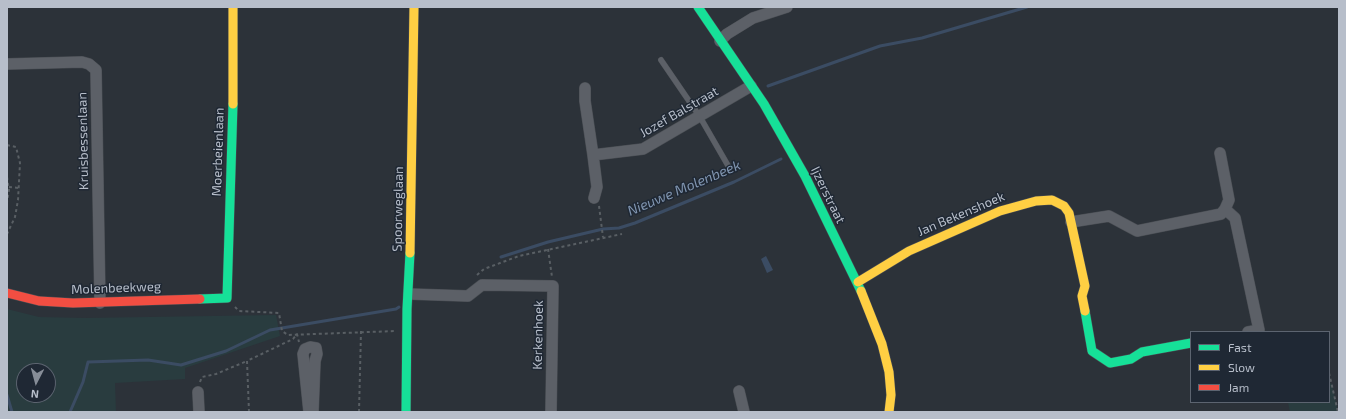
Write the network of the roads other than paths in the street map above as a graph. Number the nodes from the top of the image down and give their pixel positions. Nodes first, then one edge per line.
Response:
1 (233, 7) edge
2 (414, 7) edge
3 (698, 7) edge
4 (787, 7) edge
5 (720, 41) junction
6 (662, 60) dead end
7 (7, 64) edge
8 (752, 86) junction
9 (585, 88) dead end
10 (700, 117) junction
11 (1220, 154) dead end
12 (593, 156) junction
13 (730, 169) dead end
14 (594, 198) road end
15 (1225, 209) junction
16 (1072, 222) junction
17 (858, 282) junction
18 (7, 293) edge
19 (409, 294) junction
20 (226, 298) joint
21 (100, 303) junction
22 (1254, 331) edge
23 (1190, 343) edge
24 (739, 391) dead end
25 (198, 392) road end
26 (199, 412) edge
27 (309, 412) edge
28 (313, 412) edge
29 (406, 412) edge
30 (551, 412) edge
31 (744, 412) edge
32 (889, 412) edge

1 - 20 street, Moerbeienlaan
2 - 19 street, Spoorweglaan
3 - 5 street, Ijzerstraat
4 - 5 street
5 - 8 street, Ijzerstraat
6 - 10 lane
7 - 21 street, Kruisbessenlaan
8 - 10 street, Jozef Balstraat
8 - 17 street, Ijzerstraat
9 - 12 street
10 - 12 street, Jozef Balstraat
10 - 13 lane
11 - 15 street
12 - 14 street
15 - 16 street
15 - 22 street
16 - 17 street, Jan Bekenshoek
16 - 23 street, Jan Bekenshoek
17 - 32 street, Ijzerstraat
18 - 21 street, Molenbeekweg
19 - 29 street, Spoorweglaan
19 - 30 street, Kerkenhoek
20 - 21 street, Molenbeekweg
24 - 31 street
25 - 26 street
27 - 28 street

